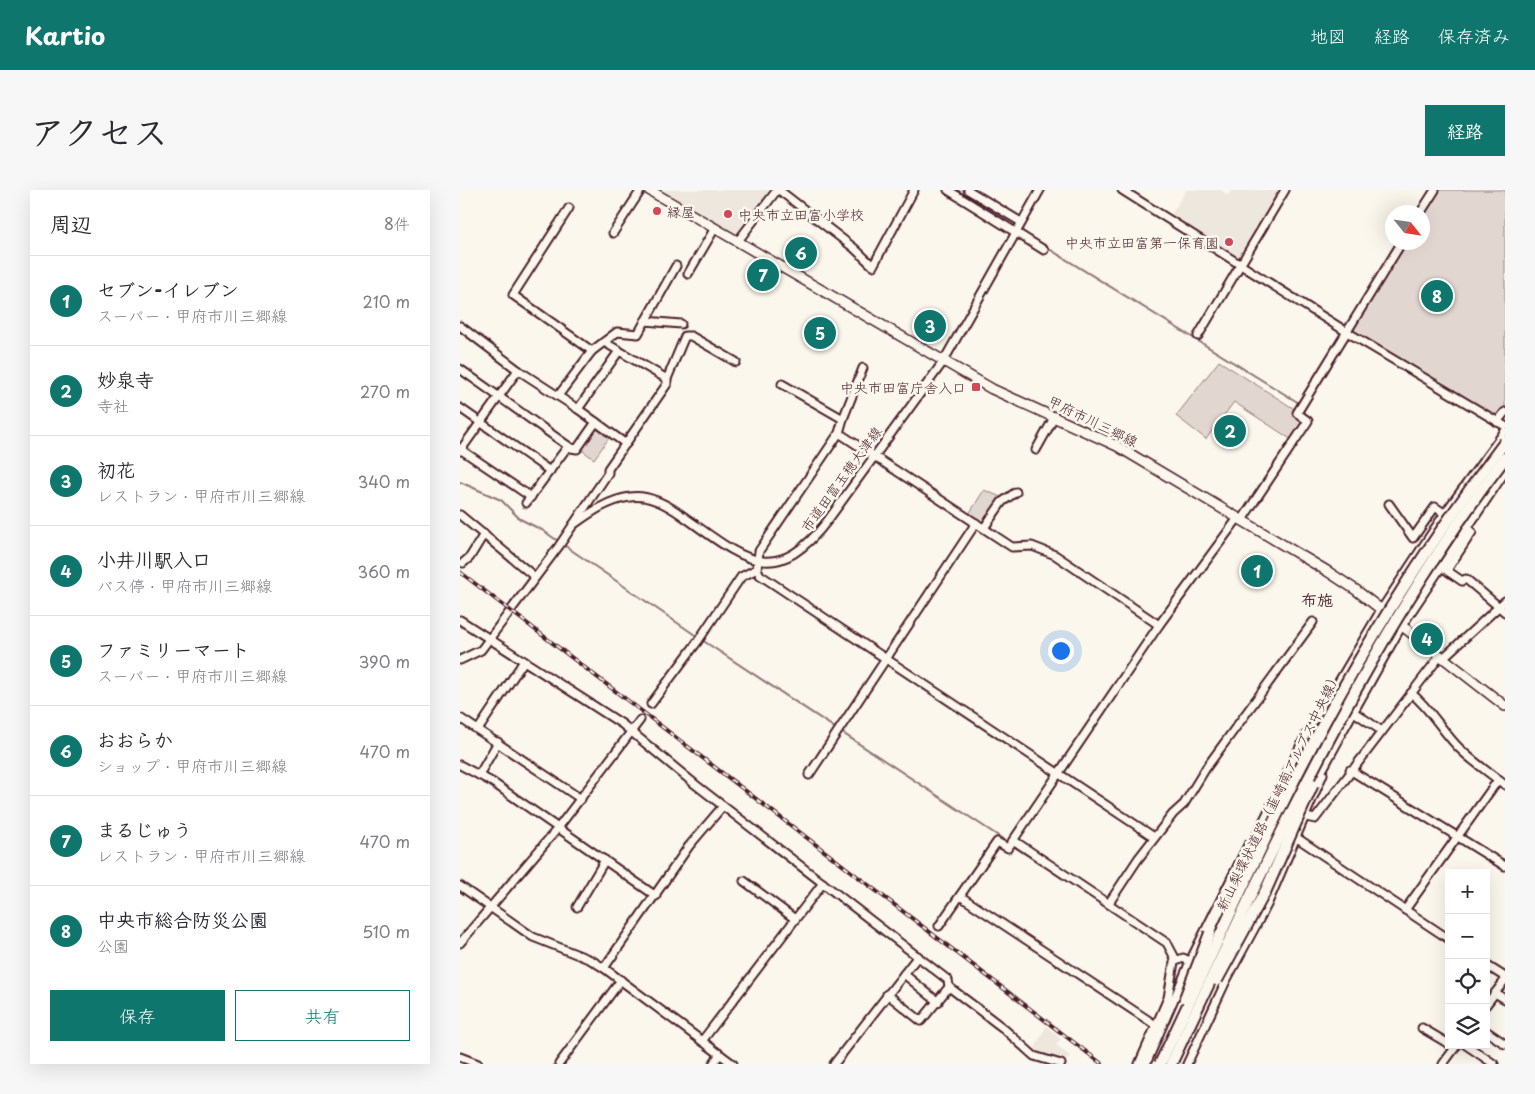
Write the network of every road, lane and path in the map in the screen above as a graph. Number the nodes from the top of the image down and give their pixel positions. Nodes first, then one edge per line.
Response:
1 (641, 190) edge
2 (649, 190) edge
3 (778, 190) edge
4 (914, 190) edge
5 (948, 190) edge
6 (968, 190) edge
7 (1040, 190) edge
8 (1122, 190) edge
9 (1285, 190) edge
10 (1435, 190) edge
11 (1425, 205) edge
12 (569, 208) dead end
13 (715, 228) junction
14 (1018, 228) junction
15 (613, 233) dead end
16 (738, 241) junction
17 (1044, 250) dead end
18 (1397, 250) edge
19 (1240, 264) junction
20 (676, 266) dead end
21 (688, 274) dead end
22 (645, 321) junction
23 (681, 324) dead end
24 (460, 326) edge
25 (1347, 332) junction
26 (1198, 336) dead end
27 (604, 342) junction
28 (592, 351) junction
29 (619, 351) junction
30 (736, 362) dead end
31 (943, 362) junction
32 (863, 368) dead end
33 (460, 369) edge
34 (518, 370) junction
35 (667, 379) junction
36 (782, 384) dead end
37 (499, 396) junction
38 (558, 396) junction
39 (460, 408) edge
40 (578, 409) junction
41 (1505, 412) edge
42 (1055, 416) junction
43 (843, 419) junction
44 (480, 422) junction
45 (596, 422) junction
46 (1497, 422) junction
47 (1505, 426) edge
48 (1505, 431) edge
49 (839, 433) junction
50 (1505, 442) edge
51 (626, 444) junction
52 (568, 446) junction
53 (460, 450) edge
54 (1036, 450) dead end
55 (873, 456) junction
56 (1505, 458) edge
57 (550, 471) junction
58 (1505, 472) edge
59 (1016, 492) dead end
60 (1389, 504) dead end
61 (1446, 513) junction
62 (460, 516) edge
63 (1240, 519) junction
64 (976, 523) junction
65 (573, 526) junction
66 (984, 528) junction
67 (1466, 528) junction
68 (484, 534) junction
69 (757, 560) junction
70 (463, 563) dead end
71 (1444, 568) junction
72 (757, 569) junction
73 (535, 577) junction
74 (1505, 602) edge
75 (1498, 607) junction
76 (1382, 610) junction
77 (1505, 612) edge
78 (460, 620) edge
79 (1313, 622) dead end
80 (1159, 625) junction
81 (1401, 627) junction
82 (490, 638) junction
83 (1441, 657) junction
84 (886, 659) junction
85 (460, 660) edge
86 (524, 661) junction
87 (1411, 693) junction
88 (1329, 696) junction
89 (651, 704) dead end
90 (1505, 706) edge
91 (1352, 710) junction
92 (460, 718) edge
93 (640, 720) dead end
94 (478, 730) junction
95 (1382, 731) junction
96 (630, 732) junction
97 (1307, 736) junction
98 (1337, 740) junction
99 (498, 742) junction
100 (460, 765) edge
101 (1350, 770) junction
102 (1059, 773) junction
103 (479, 775) junction
104 (809, 775) dead end
105 (1498, 780) junction
106 (1505, 785) edge
107 (581, 799) junction
108 (723, 806) junction
109 (1306, 817) junction
110 (558, 828) junction
111 (1456, 836) junction
112 (1154, 837) junction
113 (1297, 838) junction
114 (1013, 840) junction
115 (605, 860) junction
116 (1505, 866) edge
117 (744, 881) dead end
118 (823, 883) junction
119 (460, 886) edge
120 (656, 896) junction
121 (960, 896) junction
122 (1109, 903) junction
123 (490, 907) junction
124 (577, 907) dead end
125 (1405, 910) junction
126 (795, 919) junction
127 (939, 926) dead end
128 (1445, 936) edge
129 (460, 943) edge
130 (918, 956) junction
131 (1176, 960) junction
132 (1191, 962) junction
133 (1490, 967) edge
134 (604, 968) junction
135 (904, 974) junction
136 (1505, 978) edge
137 (621, 980) junction
138 (1226, 981) junction
139 (948, 987) junction
140 (1495, 993) junction
141 (887, 994) junction
142 (1505, 1000) edge
143 (938, 1002) junction
144 (1487, 1004) edge
145 (1195, 1014) junction
146 (1180, 1024) junction
147 (1157, 1026) junction
148 (1422, 1028) dead end
149 (1490, 1034) edge
150 (702, 1041) junction
151 (1445, 1042) edge
152 (1505, 1044) edge
153 (1450, 1049) edge
154 (1472, 1049) edge
155 (720, 1054) junction
156 (460, 1057) edge
157 (1166, 1063) edge
158 (478, 1064) edge
159 (559, 1064) edge
160 (713, 1064) edge
161 (733, 1064) edge
162 (834, 1064) edge
163 (1061, 1064) edge
164 (1139, 1064) edge
165 (1146, 1064) edge
166 (1188, 1064) edge
167 (1443, 1064) edge
168 (1494, 1064) edge

1 - 15 street
2 - 13 main road, 甲府市川三郷線
3 - 4 street
3 - 16 street
5 - 14 street
6 - 14 street
7 - 14 street, 市道田富玉穂大津線
8 - 19 street
9 - 19 street
10 - 11 street
12 - 28 street
13 - 16 main road, 甲府市川三郷線
13 - 21 street
14 - 17 street
14 - 31 street, 市道田富玉穂大津線
16 - 31 main road, 甲府市川三郷線
18 - 25 street
19 - 25 street
19 - 26 street
20 - 22 street
22 - 23 street
22 - 27 street
24 - 34 street
25 - 46 street
25 - 63 street
27 - 28 street
27 - 29 street
28 - 38 street
29 - 35 street
29 - 40 street
30 - 35 street
31 - 42 main road, 甲府市川三郷線
31 - 55 street, 市道田富玉穂大津線
32 - 43 street
33 - 37 street
34 - 37 street
34 - 38 street
35 - 51 street
36 - 43 street
37 - 44 street
37 - 52 street
38 - 40 street
39 - 44 street
40 - 45 street
41 - 46 street
42 - 54 street
42 - 63 main road, 甲府市川三郷線
43 - 49 street
44 - 53 street
44 - 57 street
45 - 51 street
45 - 52 street
46 - 47 street
48 - 61 street
49 - 55 street
49 - 69 street
50 - 146 highway, 新山梨環状道路（韮崎南アルプス中央線）, bridge
51 - 65 street
52 - 57 street
53 - 57 street
55 - 64 street
55 - 69 street, 市道田富玉穂大津線
56 - 145 highway, 新山梨環状道路（韮崎南アルプス中央線）, bridge
58 - 67 street
59 - 66 street
60 - 61 street
61 - 67 street
61 - 76 street
62 - 68 street
63 - 76 main road, 甲府市川三郷線
63 - 80 street
64 - 66 street
64 - 84 street
65 - 69 street, 市道田富玉穂大津線
65 - 73 street, 市道田富玉穂大津線
66 - 80 street
67 - 71 street
68 - 70 street
68 - 73 street
69 - 72 street
71 - 75 street
71 - 81 street
72 - 84 street
72 - 89 street
73 - 82 street, 市道田富玉穂大津線
74 - 75 street
75 - 77 street
75 - 83 street
76 - 81 main road, 甲府市川三郷線
76 - 88 street
78 - 82 street
79 - 112 street
80 - 102 street
81 - 83 main road, 甲府市川三郷線
81 - 91 street
82 - 85 street, 市道田富玉穂大津線
82 - 86 street
83 - 87 street
83 - 90 main road, 甲府市川三郷線
84 - 102 street
84 - 104 street
86 - 94 street
86 - 96 street
87 - 95 street
87 - 105 street
88 - 91 street
88 - 97 street
91 - 95 street
91 - 98 street
92 - 94 street
93 - 96 street
94 - 99 street
95 - 101 street
96 - 107 street
96 - 108 street
97 - 132 street
97 - 146 highway, bridge
98 - 109 street
98 - 145 highway, bridge
99 - 103 street
99 - 107 street
100 - 103 street
101 - 109 street
101 - 111 street
102 - 112 street
102 - 114 street
103 - 110 street
105 - 106 street
105 - 111 street
107 - 110 street
108 - 118 street
108 - 120 street
109 - 113 street
110 - 115 street
110 - 123 street
111 - 116 street
111 - 125 street
112 - 122 street
113 - 125 street
113 - 138 street
114 - 121 street
114 - 122 street
115 - 120 street
115 - 124 street
117 - 126 street
118 - 126 street
118 - 130 street
119 - 123 street
120 - 134 street
121 - 127 street
121 - 147 street
122 - 131 street
123 - 129 street
123 - 134 street
125 - 128 street
126 - 150 street
130 - 135 street
130 - 139 street
131 - 132 street
131 - 147 street
132 - 138 street
132 - 165 street
133 - 136 street
134 - 137 street
135 - 141 street
135 - 143 street
136 - 140 street
137 - 150 street
137 - 159 street
138 - 166 street
139 - 143 street
139 - 163 street
140 - 142 street
140 - 144 street
141 - 143 street
141 - 162 street
145 - 157 highway, 新山梨環状道路（韮崎南アルプス中央線）, bridge
146 - 157 highway, 新山梨環状道路（韮崎南アルプス中央線）, bridge
147 - 164 street
148 - 151 street
149 - 152 street
150 - 155 street
153 - 167 street
154 - 168 street
155 - 160 street
155 - 161 street
156 - 158 street

